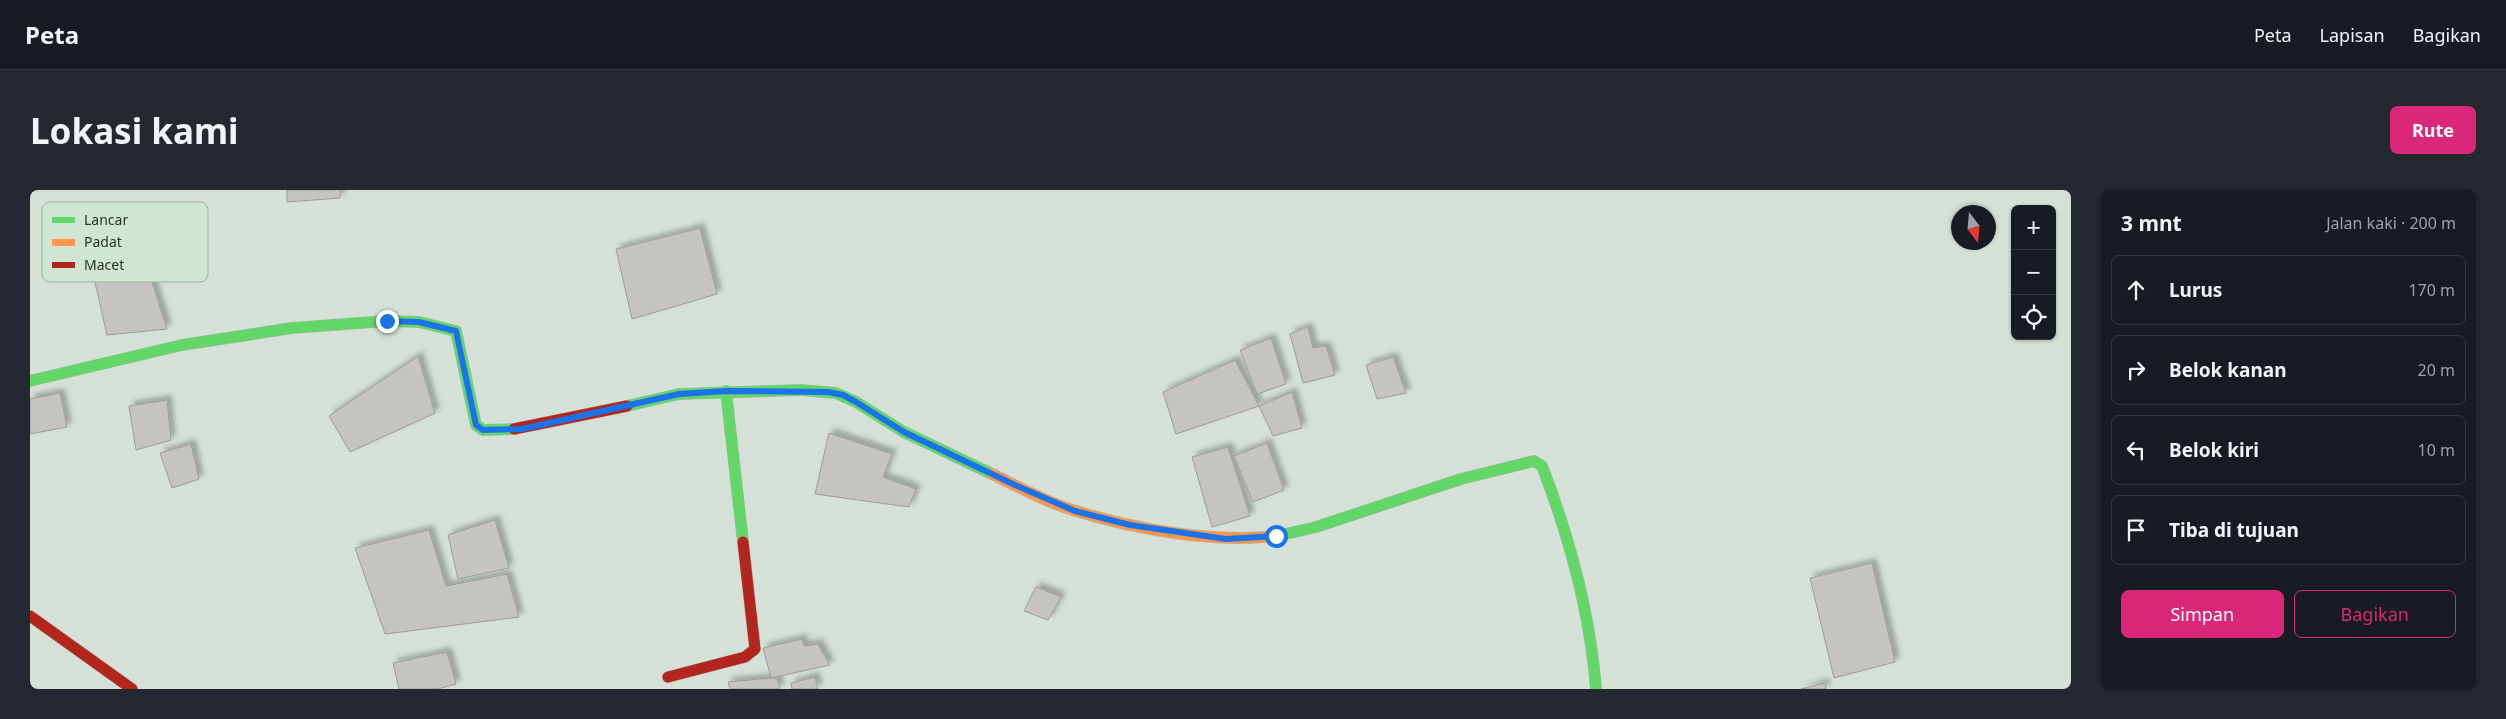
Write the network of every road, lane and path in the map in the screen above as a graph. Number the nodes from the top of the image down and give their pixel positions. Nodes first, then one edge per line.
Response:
1 (30, 381) edge
2 (726, 391) junction
3 (30, 616) edge
4 (668, 677) dead end
5 (132, 689) edge
6 (1596, 689) edge

1 - 2 street
2 - 4 street
2 - 6 street
3 - 5 street

